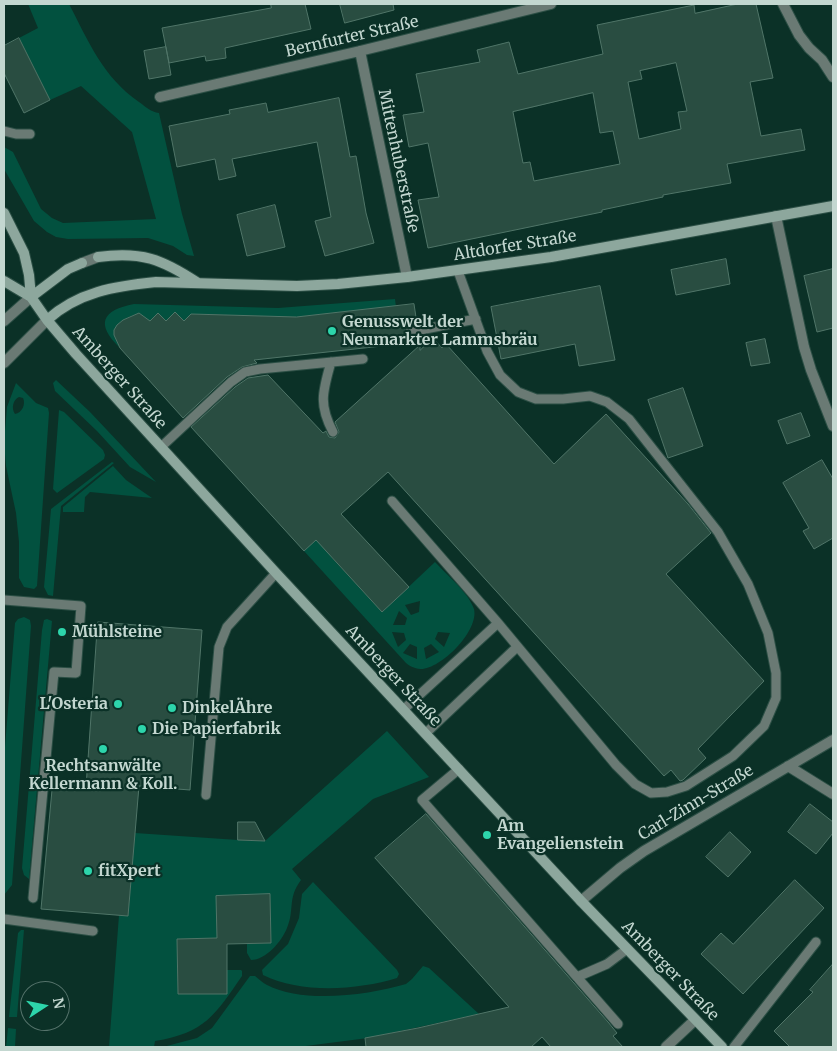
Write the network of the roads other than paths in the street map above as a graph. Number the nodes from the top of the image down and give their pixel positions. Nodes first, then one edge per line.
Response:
1 (551, 4) edge
2 (783, 4) edge
3 (520, 7) edge
4 (360, 51) junction
5 (833, 58) edge
6 (822, 60) junction
7 (833, 77) edge
8 (160, 97) dead end
9 (4, 131) edge
10 (30, 134) dead end
11 (833, 206) edge
12 (4, 214) edge
13 (776, 216) junction
14 (98, 257) joint
15 (82, 263) joint
16 (458, 271) junction
17 (407, 277) junction
18 (4, 281) edge
19 (198, 283) junction
20 (31, 297) junction
21 (476, 319) junction
22 (47, 320) junction
23 (4, 322) edge
24 (410, 332) dead end
25 (363, 359) dead end
26 (331, 362) junction
27 (4, 363) edge
28 (833, 426) edge
29 (333, 432) dead end
30 (161, 446) junction
31 (392, 501) dead end
32 (276, 573) junction
33 (4, 600) edge
34 (498, 622) junction
35 (517, 647) junction
36 (404, 709) junction
37 (426, 733) junction
38 (833, 740) edge
39 (788, 766) junction
40 (459, 769) junction
41 (833, 794) edge
42 (206, 795) dead end
43 (33, 898) dead end
44 (581, 901) junction
45 (4, 919) edge
46 (93, 931) dead end
47 (816, 942) dead end
48 (627, 949) junction
49 (577, 977) junction
50 (695, 1020) junction
51 (618, 1024) dead end
52 (666, 1047) edge
53 (722, 1047) edge
54 (734, 1047) edge

1 - 3 street, Bernfurter Straße
2 - 6 street
3 - 4 street, Bernfurter Straße
4 - 8 street, Bernfurter Straße
4 - 17 street, Mittenhuberstraße
5 - 6 street
6 - 7 street
9 - 10 lane
11 - 13 main road, Altdorfer Straße
12 - 20 main road
13 - 16 main road, Altdorfer Straße
13 - 28 street
14 - 15 street
14 - 19 main road
15 - 20 main road
16 - 17 main road, Altdorfer Straße
16 - 21 lane
17 - 19 main road, Altdorfer Straße
18 - 20 main road
19 - 22 main road, Altdorfer Straße
20 - 22 main road, Amberger Straße
20 - 23 street
21 - 24 lane
21 - 35 lane
22 - 27 street
22 - 30 main road, Amberger Straße
25 - 26 lane
26 - 29 lane
26 - 30 lane
30 - 32 main road, Amberger Straße
31 - 34 lane
32 - 36 main road, Amberger Straße
32 - 42 lane
33 - 43 lane
34 - 35 lane
34 - 36 lane
35 - 37 lane
36 - 37 main road, Amberger Straße
37 - 40 main road, Amberger Straße
38 - 39 street, Carl-Zinn-Straße
39 - 41 street
39 - 44 street, Carl-Zinn-Straße
40 - 44 main road, Amberger Straße
40 - 49 lane
44 - 48 main road, Amberger Straße
45 - 46 lane
47 - 54 lane
48 - 49 lane
48 - 50 main road, Amberger Straße
49 - 51 lane
50 - 52 street
50 - 53 main road, Amberger Straße

